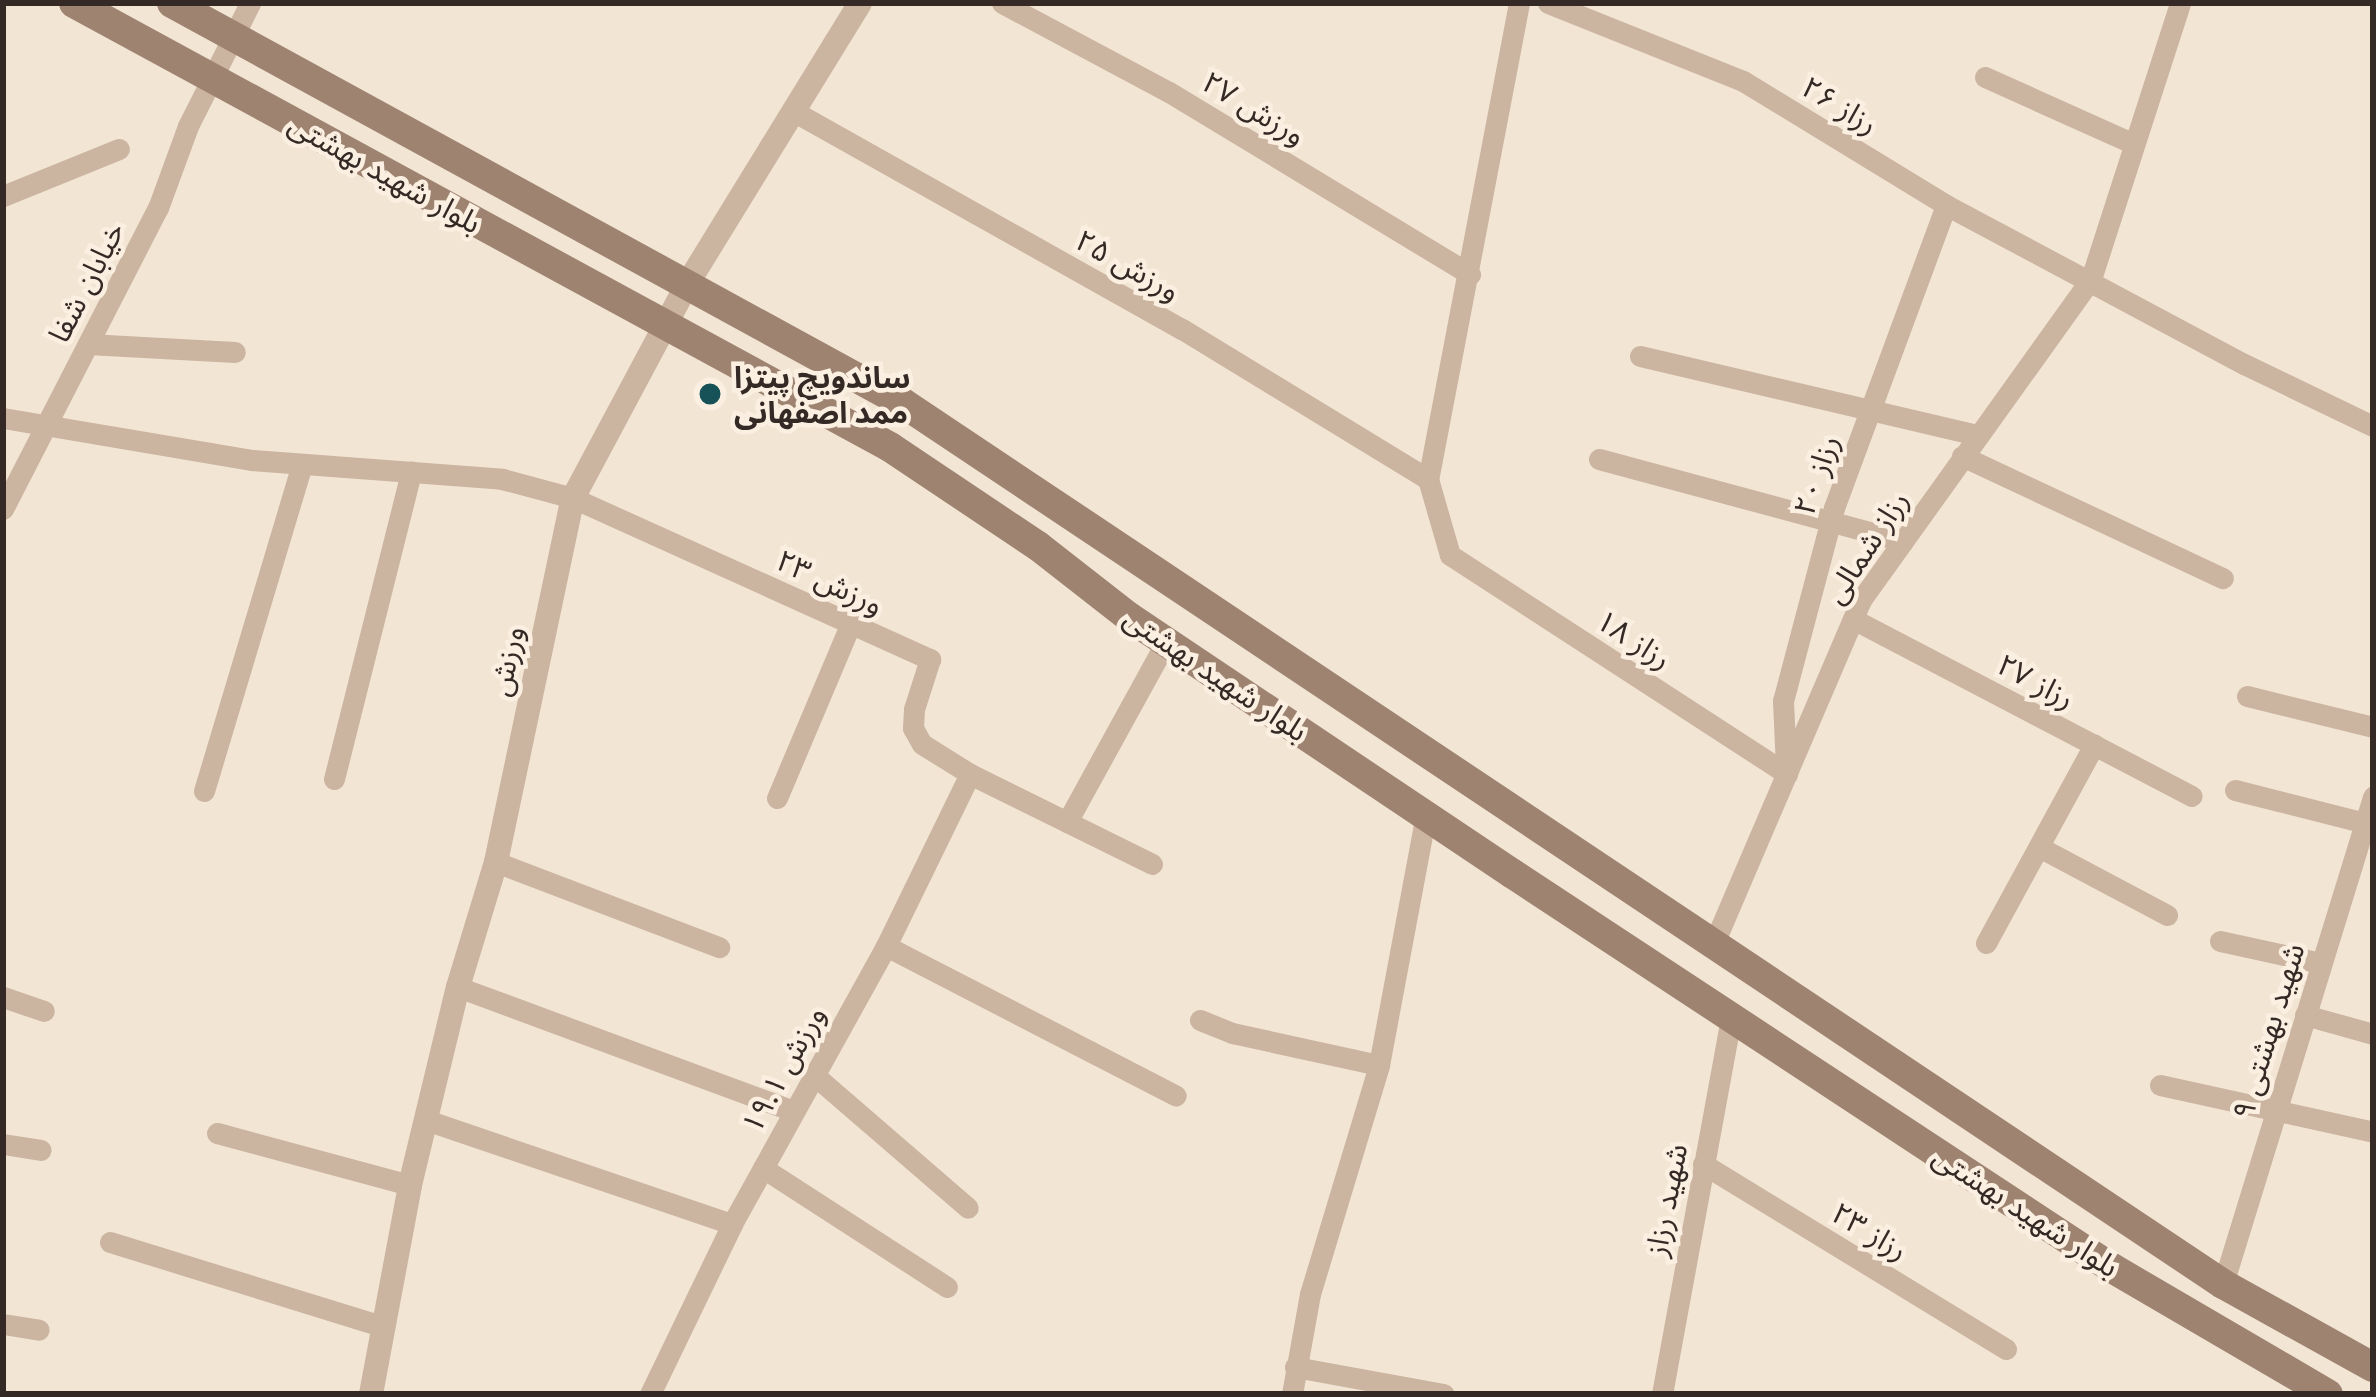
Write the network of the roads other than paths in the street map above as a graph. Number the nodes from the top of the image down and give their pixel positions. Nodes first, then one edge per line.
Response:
1 (74, 3) edge
2 (172, 3) edge
3 (250, 3) edge
4 (860, 3) edge
5 (1002, 3) edge
6 (1519, 3) edge
7 (1548, 3) edge
8 (2180, 3) edge
9 (232, 37) junction
10 (1985, 76) dead end
11 (212, 77) junction
12 (793, 111) junction
13 (2132, 142) junction
14 (119, 149) dead end
15 (3, 196) edge
16 (1946, 205) junction
17 (1470, 274) junction
18 (2091, 279) junction
19 (686, 286) junction
20 (664, 328) junction
21 (88, 344) junction
22 (235, 352) dead end
23 (1640, 356) dead end
24 (1870, 410) junction
25 (3, 418) edge
26 (47, 423) junction
27 (2373, 426) edge
28 (1976, 435) junction
29 (1962, 456) junction
30 (1599, 459) dead end
31 (302, 464) junction
32 (411, 472) junction
33 (1428, 479) junction
34 (573, 498) junction
35 (3, 509) edge
36 (1830, 522) junction
37 (1903, 542) junction
38 (2223, 578) dead end
39 (1853, 619) junction
40 (850, 625) junction
41 (1166, 642) junction
42 (2247, 696) dead end
43 (2373, 727) edge
44 (2094, 745) junction
45 (1786, 774) junction
46 (970, 775) junction
47 (334, 779) dead end
48 (2235, 790) dead end
49 (204, 791) dead end
50 (2191, 796) dead end
51 (2373, 797) edge
52 (777, 798) dead end
53 (1516, 812) junction
54 (1426, 815) junction
55 (1067, 822) junction
56 (2369, 823) edge
57 (2039, 847) junction
58 (1486, 856) junction
59 (496, 862) junction
60 (1152, 864) dead end
61 (2167, 915) dead end
62 (2221, 941) dead end
63 (1714, 943) junction
64 (1986, 943) dead end
65 (886, 946) junction
66 (719, 947) dead end
67 (2321, 963) junction
68 (458, 987) junction
69 (3, 997) edge
70 (44, 1011) dead end
71 (2305, 1015) junction
72 (1731, 1017) junction
73 (1200, 1020) dead end
74 (2373, 1034) edge
75 (1378, 1065) junction
76 (814, 1075) junction
77 (2160, 1085) dead end
78 (1176, 1096) dead end
79 (794, 1111) junction
80 (2276, 1111) junction
81 (429, 1121) junction
82 (2373, 1132) edge
83 (217, 1133) dead end
84 (3, 1144) edge
85 (41, 1150) dead end
86 (1703, 1165) junction
87 (763, 1168) junction
88 (410, 1185) junction
89 (968, 1208) dead end
90 (732, 1224) junction
91 (110, 1242) dead end
92 (2223, 1284) junction
93 (947, 1287) dead end
94 (3, 1324) edge
95 (384, 1327) junction
96 (38, 1330) dead end
97 (2006, 1349) dead end
98 (1295, 1367) junction
99 (2373, 1367) edge
100 (370, 1394) edge
101 (650, 1394) edge
102 (1292, 1394) edge
103 (1444, 1394) edge
104 (1662, 1394) edge
105 (2328, 1394) edge

1 - 11 main road, بلوار شهید بهشتی
2 - 9 main road, بلوار شهید بهشتی
3 - 9 street
4 - 12 street, ورزش
5 - 17 street, ورزش ۲۷
6 - 17 street
7 - 16 street, رزاز ۲۶
8 - 13 street, رزاز شمالی
9 - 11 street, خیابان شفا
9 - 19 main road, بلوار شهید بهشتی
10 - 13 street
11 - 20 main road, بلوار شهید بهشتی
11 - 21 street, خیابان شفا
12 - 19 street, ورزش
12 - 33 street, ورزش ۲۵
13 - 18 street, رزاز شمالی
14 - 15 street
16 - 18 street, رزاز ۲۶
16 - 24 street, رزاز ۲۰
17 - 33 street
18 - 27 street, رزاز ۲۶
18 - 28 street, رزاز شمالی
19 - 20 street, ورزش
19 - 53 main road, بلوار شهید بهشتی
20 - 34 street, ورزش
20 - 41 main road, بلوار شهید بهشتی
21 - 22 street
21 - 26 street, خیابان شفا
23 - 24 street
24 - 28 street
24 - 36 street, رزاز ۲۰
25 - 26 street, ورزش ۲۳
26 - 31 street, ورزش ۲۳
26 - 35 street, خیابان شفا
28 - 29 street, رزاز شمالی
29 - 37 street, رزاز شمالی
29 - 38 street
30 - 36 street
31 - 32 street, ورزش ۲۳
31 - 49 street
32 - 34 street, ورزش ۲۳
32 - 47 street
33 - 45 street, رزاز ۱۸
34 - 40 street, ورزش ۲۳
34 - 59 street, ورزش
36 - 37 street
36 - 45 street, رزاز ۲۰
37 - 39 street, رزاز شمالی
39 - 44 street, رزاز ۲۷
39 - 45 street, رزاز شمالی
40 - 46 street, ورزش ۲۳
40 - 52 street
41 - 54 main road, بلوار شهید بهشتی
41 - 55 street
42 - 43 street
44 - 50 street, رزاز ۲۷
44 - 57 street
45 - 63 street, رزاز شمالی
46 - 55 street
46 - 65 street, ورزش ۱۹.۱
48 - 56 street
51 - 56 street, شهید بهشتی ۹
53 - 58 main road
53 - 63 main road, بلوار شهید بهشتی
54 - 58 main road, بلوار شهید بهشتی
54 - 75 street
55 - 60 street
56 - 67 street, شهید بهشتی ۹
57 - 61 street
57 - 64 street
58 - 72 main road, بلوار شهید بهشتی
59 - 66 street
59 - 68 street, ورزش
62 - 67 street
63 - 92 main road, بلوار شهید بهشتی
65 - 76 street, ورزش ۱۹.۱
65 - 78 street
67 - 71 street, شهید بهشتی ۹
68 - 79 street
68 - 81 street, ورزش
69 - 70 street
71 - 74 street
71 - 80 street, شهید بهشتی ۹
72 - 86 street, شهید رزاز
72 - 105 main road, بلوار شهید بهشتی
73 - 75 street
75 - 98 street
76 - 79 street, ورزش ۱۹.۱
76 - 89 street
77 - 80 street
79 - 87 street, ورزش ۱۹.۱
80 - 82 street
80 - 92 street, شهید بهشتی ۹
81 - 88 street, ورزش
81 - 90 street
83 - 88 street
84 - 85 street
86 - 97 street, رزاز ۲۳
86 - 104 street, شهید رزاز
87 - 90 street, ورزش ۱۹.۱
87 - 93 street
88 - 95 street, ورزش
90 - 101 street, ورزش ۱۹.۱
91 - 95 street
92 - 99 main road, بلوار شهید بهشتی
94 - 96 street
95 - 100 street, ورزش
98 - 102 street
98 - 103 street

